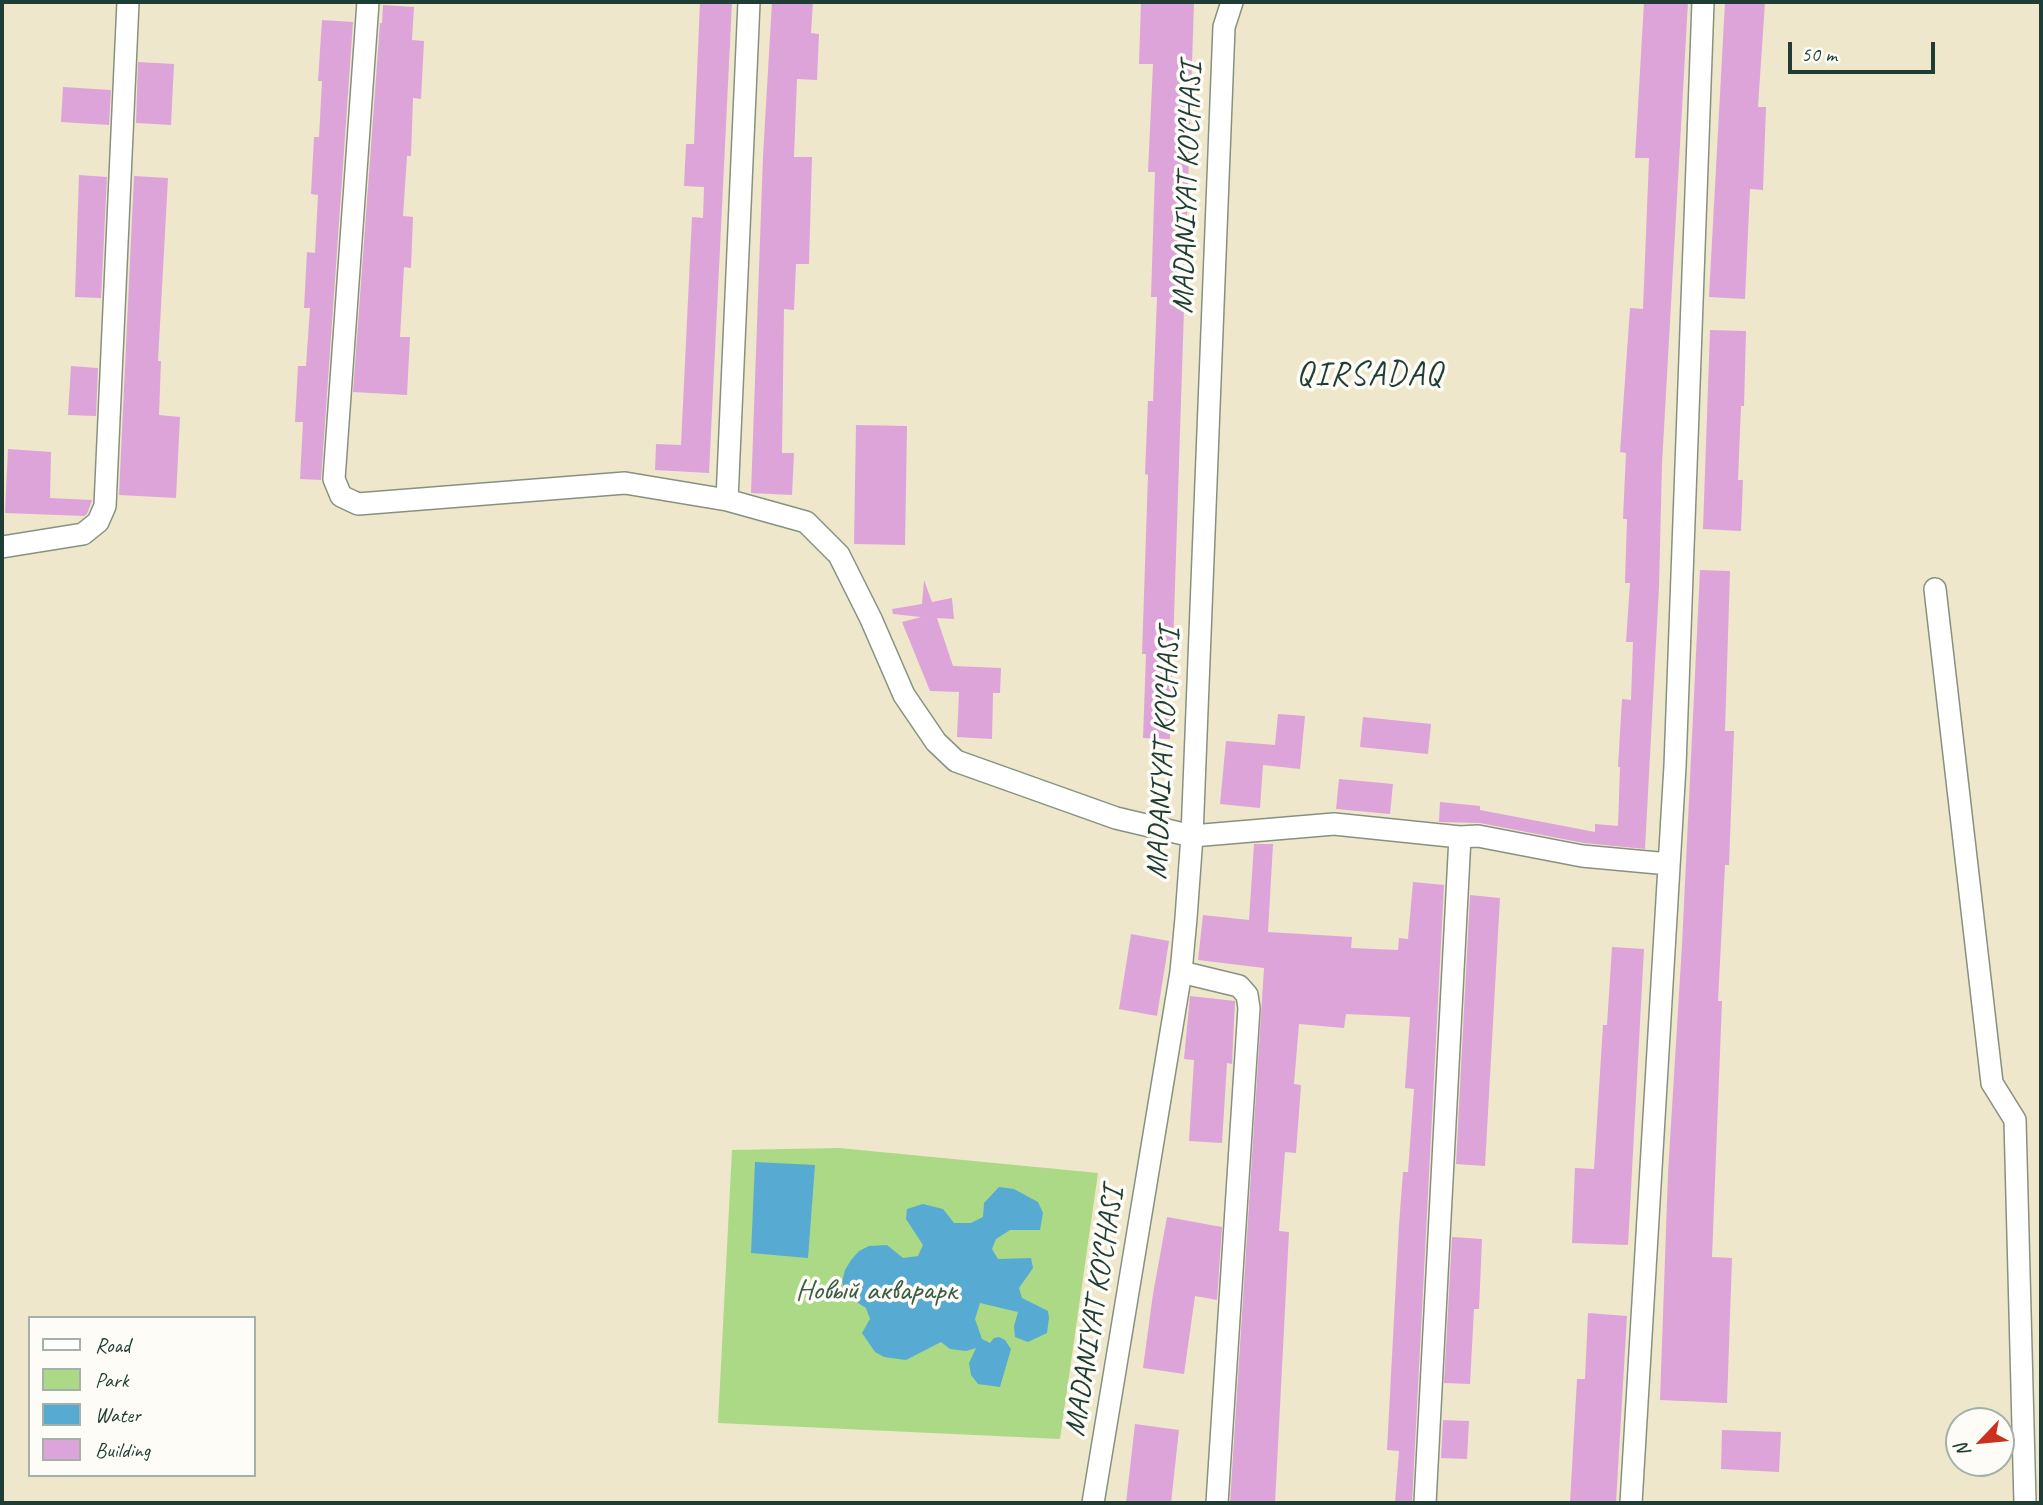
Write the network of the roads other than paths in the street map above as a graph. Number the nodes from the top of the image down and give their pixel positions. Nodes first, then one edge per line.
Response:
1 (128, 2) edge
2 (368, 2) edge
3 (749, 2) edge
4 (1217, 2) edge
5 (1233, 2) edge
6 (1703, 2) edge
7 (1224, 27) junction
8 (727, 500) junction
9 (2, 547) edge
10 (1936, 589) dead end
11 (1192, 836) junction
12 (1460, 837) junction
13 (1669, 864) junction
14 (1181, 972) junction
15 (1093, 1503) edge
16 (1217, 1503) edge
17 (1425, 1503) edge
18 (1631, 1503) edge
19 (2025, 1503) edge

1 - 9 street
2 - 8 street
3 - 8 street
4 - 7 street
5 - 7 street, MADANIYAT KO'CHASI
6 - 13 street
7 - 11 street, MADANIYAT KO'CHASI
8 - 11 street
10 - 19 street
11 - 12 street
11 - 14 street, MADANIYAT KO'CHASI
12 - 13 street
12 - 17 street
13 - 18 street
14 - 15 street, MADANIYAT KO'CHASI
14 - 16 street

